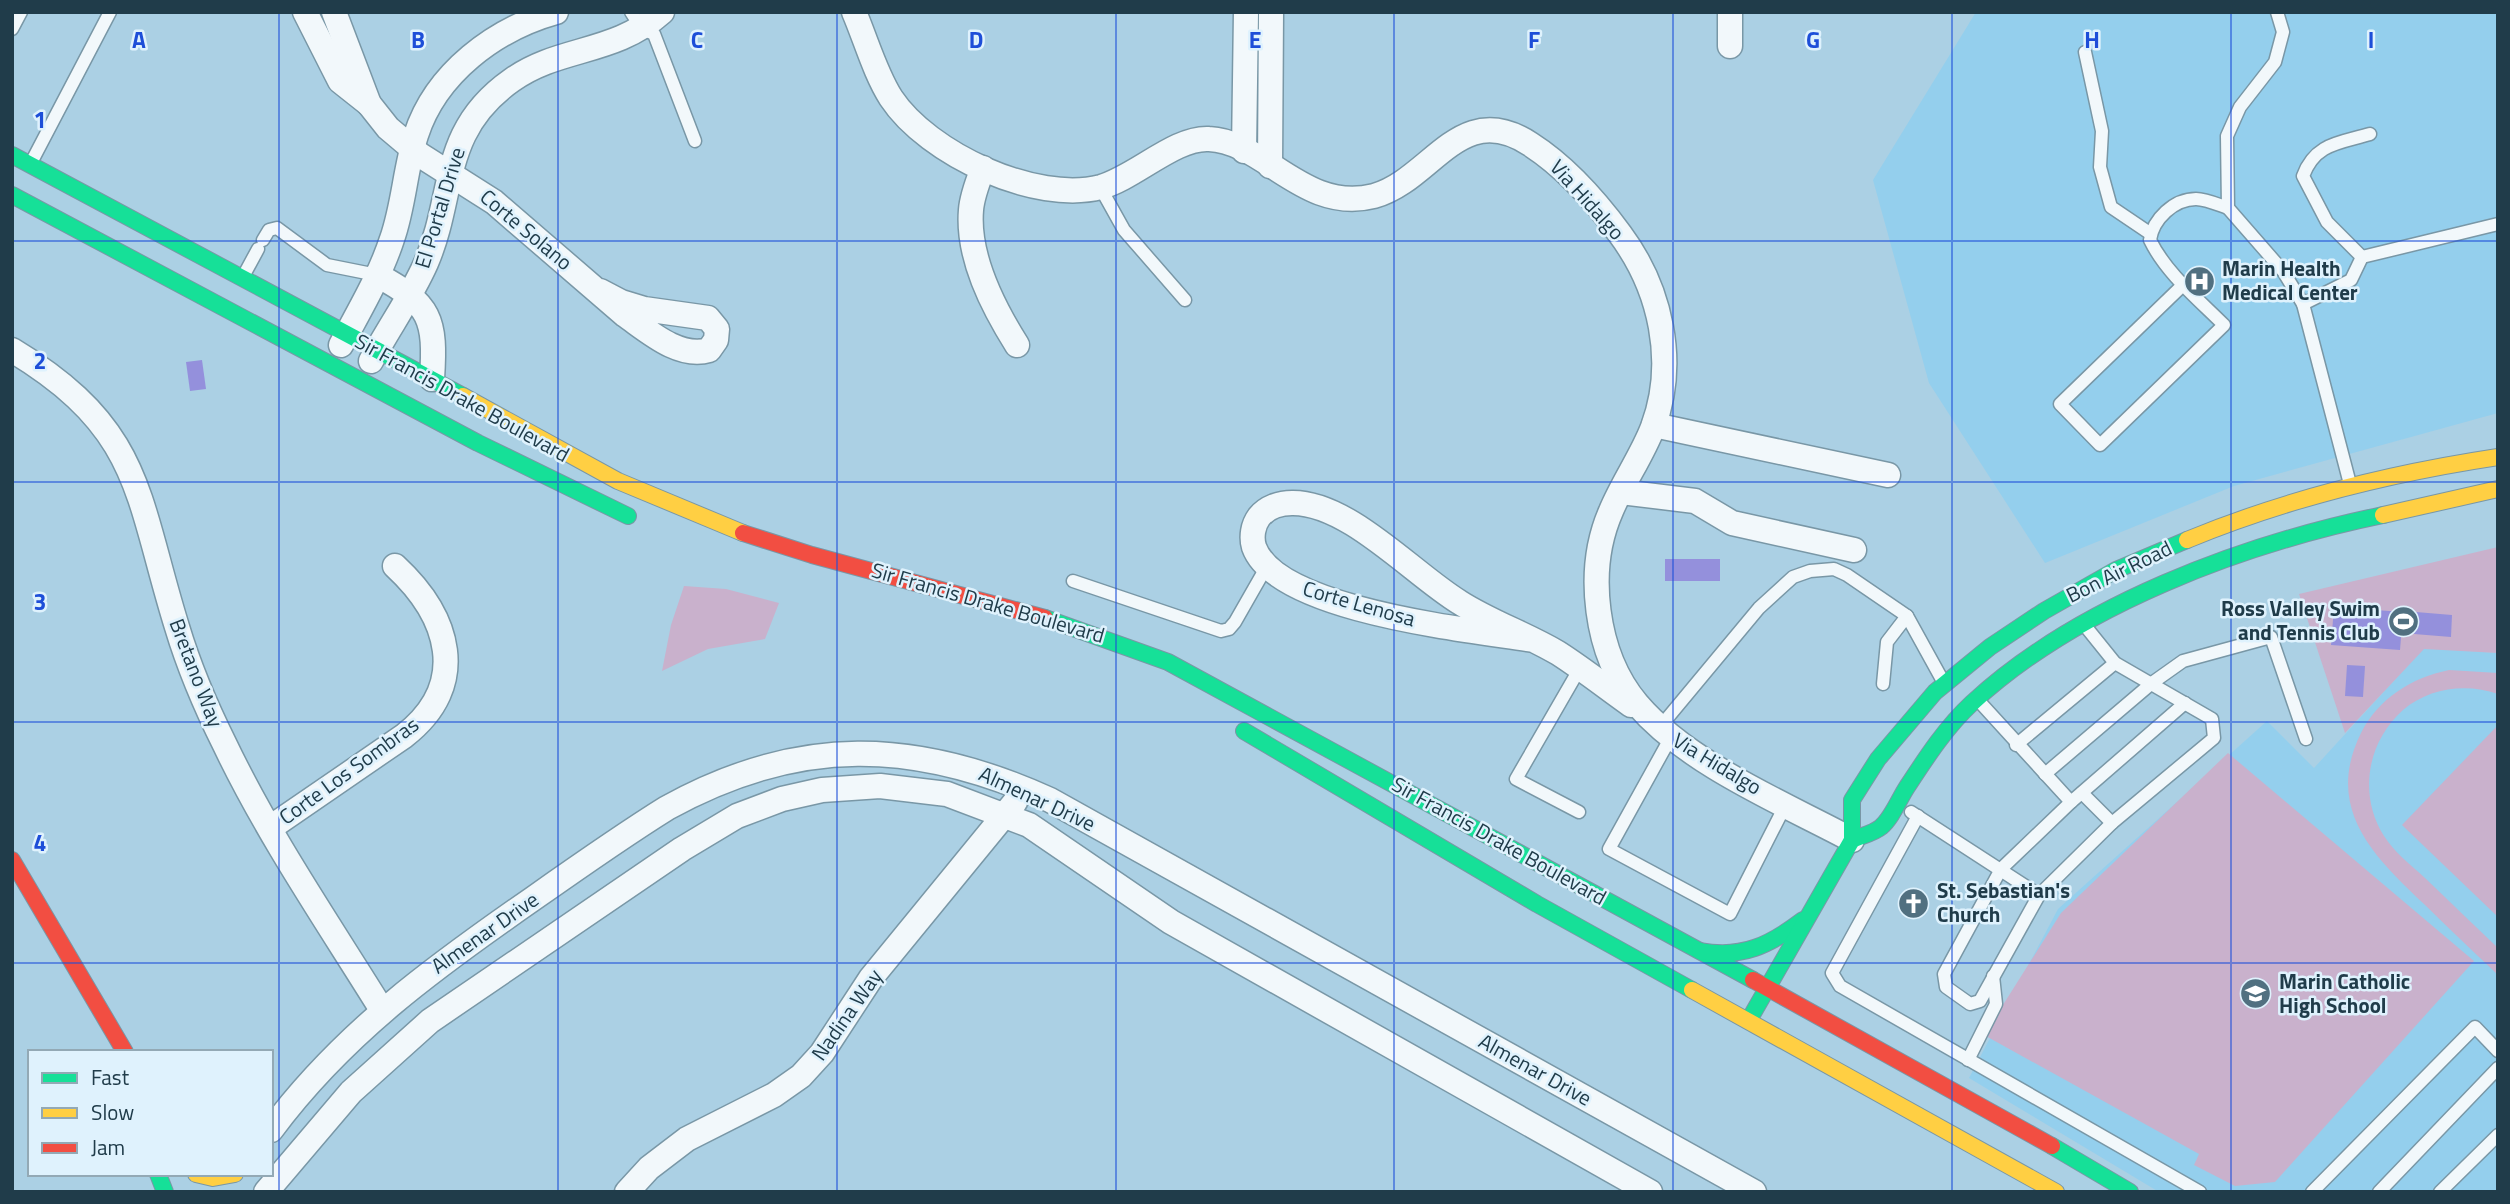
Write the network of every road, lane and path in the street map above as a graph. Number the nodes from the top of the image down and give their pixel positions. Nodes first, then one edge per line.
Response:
1 (21, 12) edge
2 (110, 12) edge
3 (305, 12) edge
4 (334, 12) edge
5 (555, 12) edge
6 (662, 12) edge
7 (854, 12) edge
8 (1246, 12) edge
9 (1271, 12) edge
10 (1730, 12) edge
11 (2277, 12) edge
12 (636, 20) edge
13 (12, 29) edge
14 (1730, 46) dead end
15 (2085, 52) dead end
16 (369, 104) junction
17 (2370, 134) dead end
18 (695, 141) dead end
19 (412, 149) junction
20 (1244, 151) junction
21 (12, 155) edge
22 (30, 164) junction
23 (1270, 166) junction
24 (983, 168) junction
25 (449, 172) junction
26 (1100, 187) junction
27 (12, 195) edge
28 (2228, 208) junction
29 (2498, 224) edge
30 (2151, 234) junction
31 (2362, 257) junction
32 (377, 275) junction
33 (243, 278) junction
34 (2184, 284) junction
35 (600, 291) dead end
36 (409, 292) junction
37 (1185, 300) dead end
38 (2303, 304) junction
39 (347, 334) junction
40 (1017, 345) dead end
41 (12, 350) edge
42 (377, 350) junction
43 (330, 364) junction
44 (432, 379) junction
45 (360, 380) junction
46 (1654, 425) junction
47 (2498, 457) edge
48 (1888, 475) dead end
49 (2498, 489) edge
50 (1621, 492) junction
51 (2355, 503) junction
52 (644, 523) dead end
53 (1854, 550) dead end
54 (395, 566) dead end
55 (1267, 566) junction
56 (1073, 581) dead end
57 (2076, 611) junction
58 (1907, 616) junction
59 (1533, 640) junction
60 (2115, 663) junction
61 (1580, 668) junction
62 (2152, 683) junction
63 (1883, 684) dead end
64 (1944, 684) junction
65 (1977, 699) junction
66 (2186, 703) junction
67 (1230, 723) dead end
68 (1661, 728) junction
69 (2306, 739) dead end
70 (2016, 745) junction
71 (2045, 774) junction
72 (1023, 788) junction
73 (1881, 792) junction
74 (2082, 793) junction
75 (2071, 802) junction
76 (1786, 804) junction
77 (1578, 812) dead end
78 (1008, 815) junction
79 (1918, 816) junction
80 (2112, 822) junction
81 (270, 828) junction
82 (1852, 840) junction
83 (12, 860) edge
84 (2001, 869) junction
85 (2039, 895) junction
86 (1809, 916) junction
87 (1700, 951) junction
88 (1993, 975) junction
89 (1768, 988) junction
90 (382, 1010) junction
91 (1748, 1022) junction
92 (124, 1050) edge
93 (2498, 1051) edge
94 (1968, 1060) junction
95 (2498, 1068) edge
96 (273, 1128) edge
97 (2498, 1135) edge
98 (224, 1176) edge
99 (240, 1176) edge
100 (187, 1177) edge
101 (230, 1192) edge
102 (266, 1192) edge
103 (627, 1192) edge
104 (1650, 1192) edge
105 (1754, 1192) edge
106 (2056, 1192) edge
107 (2130, 1192) edge
108 (2200, 1192) edge
109 (2312, 1192) edge
110 (2379, 1192) edge
111 (2440, 1192) edge

1 - 13 lane
2 - 22 lane
3 - 16 street
4 - 16 street
5 - 19 street, El Portal Drive
6 - 12 street, El Portal Drive
7 - 24 street, Via Hidalgo
8 - 20 street
9 - 23 street
10 - 14 street
11 - 28 lane
12 - 18 lane
12 - 25 street, El Portal Drive
15 - 30 lane
16 - 19 street, Corte Solano
17 - 31 lane
19 - 25 street, Corte Solano
19 - 32 street, El Portal Drive
20 - 23 street, Via Hidalgo
20 - 26 street, Via Hidalgo
21 - 22 main road, Sir Francis Drake Boulevard
22 - 33 main road, Sir Francis Drake Boulevard
23 - 46 street, Via Hidalgo
24 - 26 street, Via Hidalgo
24 - 40 street
25 - 35 street, Corte Solano
25 - 36 street, El Portal Drive
26 - 37 lane
27 - 43 main road, Sir Francis Drake Boulevard
28 - 30 lane
28 - 38 lane
29 - 31 lane
30 - 34 lane
31 - 38 lane
32 - 33 lane
32 - 36 street
32 - 39 street, El Portal Drive
33 - 39 main road, Sir Francis Drake Boulevard
34 - 34 lane
36 - 42 street, El Portal Drive
36 - 44 street
38 - 51 lane
39 - 42 main road, Sir Francis Drake Boulevard
39 - 43 street, El Portal Drive
41 - 81 street, Bretano Way
42 - 44 main road, Sir Francis Drake Boulevard
42 - 45 street, El Portal Drive
43 - 45 main road, Sir Francis Drake Boulevard
44 - 87 main road, Sir Francis Drake Boulevard
45 - 52 main road, Sir Francis Drake Boulevard
46 - 48 street
46 - 50 street, Via Hidalgo
47 - 51 main road, Bon Air Road
49 - 51 main road, Bon Air Road
50 - 53 street
50 - 68 street, Via Hidalgo
51 - 57 main road, Bon Air Road
51 - 57 main road, Bon Air Road
54 - 81 street, Corte Los Sombras
55 - 56 lane
55 - 59 street, Corte Lenosa
55 - 59 street, Corte Lenosa
57 - 60 lane
57 - 64 main road, Bon Air Road
57 - 65 main road, Bon Air Road
58 - 63 lane
58 - 64 lane
58 - 68 lane
59 - 61 street, Corte Lenosa
60 - 62 lane
60 - 70 lane
61 - 68 street, Corte Lenosa
61 - 77 lane
62 - 66 lane
62 - 69 lane
62 - 71 lane
64 - 73 main road, Bon Air Road
65 - 70 lane
65 - 73 main road, Bon Air Road
66 - 74 lane
66 - 80 lane
67 - 91 main road, Sir Francis Drake Boulevard
68 - 76 street, Via Hidalgo
68 - 76 lane
70 - 71 lane
71 - 75 lane
72 - 78 street, Nadina Way
72 - 90 street, Almenar Drive
72 - 105 street, Almenar Drive
73 - 79 lane
73 - 82 main road, Bon Air Road
73 - 82 main road, Bon Air Road
74 - 75 lane
74 - 80 lane
75 - 84 lane
76 - 82 street, Via Hidalgo
78 - 102 street, Almenar Drive
78 - 103 street, Nadina Way
78 - 104 street, Almenar Drive
79 - 84 lane
79 - 94 lane
80 - 85 lane
81 - 90 street, Bretano Way
82 - 86 main road, Bon Air Road
83 - 92 main road
84 - 85 lane
84 - 88 lane
85 - 88 lane
86 - 87 main road
86 - 89 main road, Bon Air Road
87 - 89 main road, Sir Francis Drake Boulevard
88 - 94 lane
89 - 91 main road, Bon Air Road
89 - 107 main road, Sir Francis Drake Boulevard
90 - 96 street, Almenar Drive
91 - 106 main road, Sir Francis Drake Boulevard
93 - 109 lane
94 - 108 lane
95 - 110 lane
97 - 111 lane
98 - 100 main road
99 - 101 street

